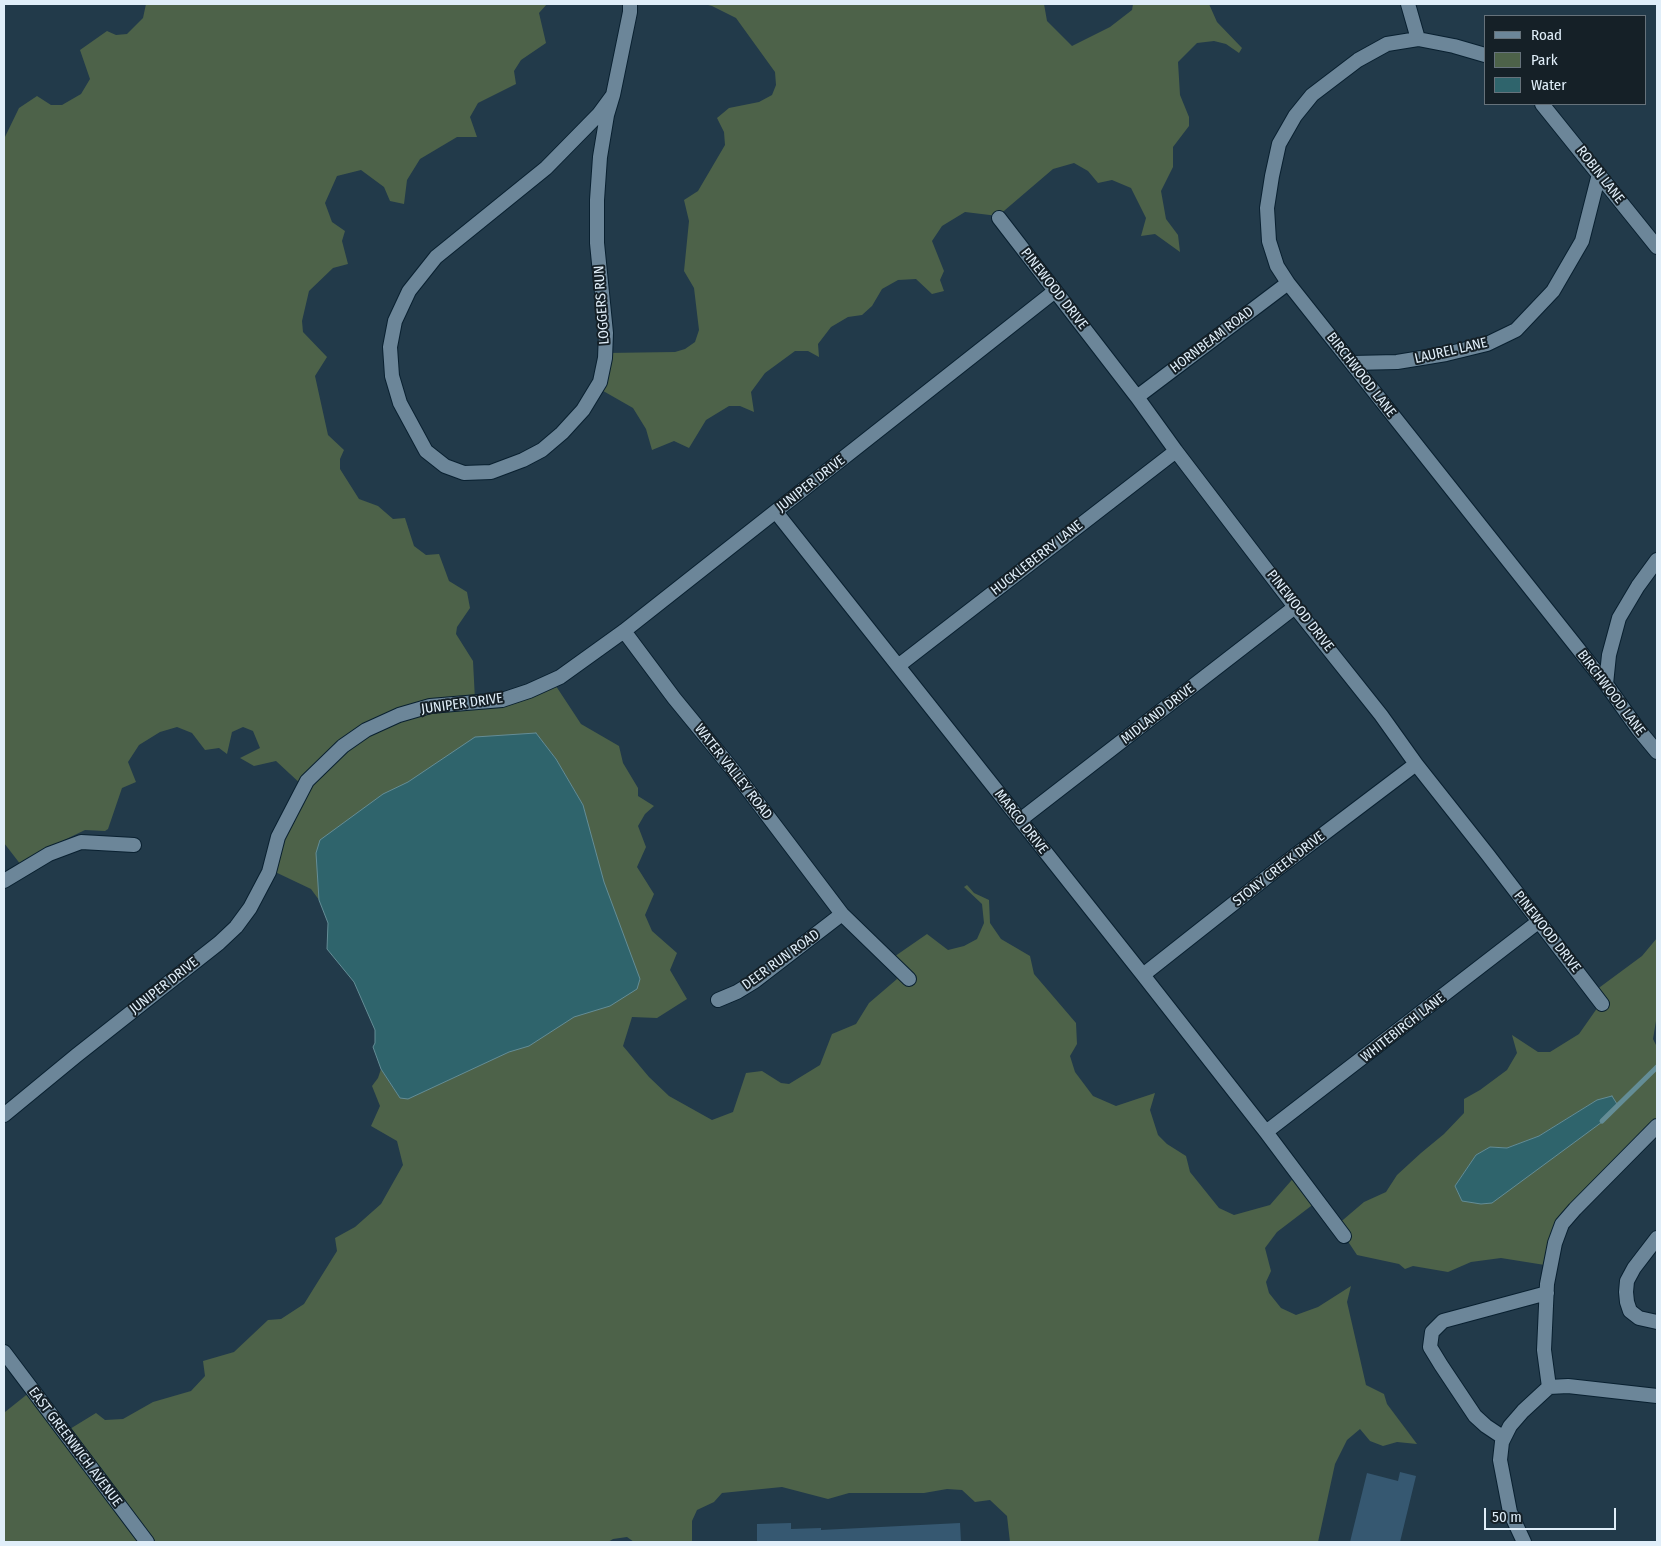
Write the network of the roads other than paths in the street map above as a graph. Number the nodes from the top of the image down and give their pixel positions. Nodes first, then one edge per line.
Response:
1 (630, 4) edge
2 (1408, 4) edge
3 (1418, 38) junction
4 (1484, 56) edge
5 (613, 95) junction
6 (1543, 105) edge
7 (1599, 174) junction
8 (998, 218) dead end
9 (1657, 247) edge
10 (1288, 283) junction
11 (1055, 291) junction
12 (1352, 363) junction
13 (1137, 397) junction
14 (1176, 451) junction
15 (776, 512) junction
16 (1657, 560) edge
17 (1295, 607) junction
18 (624, 631) junction
19 (898, 666) junction
20 (1606, 684) junction
21 (1657, 752) edge
22 (1416, 764) junction
23 (1020, 820) junction
24 (134, 845) dead end
25 (4, 881) edge
26 (842, 914) junction
27 (1538, 922) junction
28 (1144, 975) junction
29 (909, 979) dead end
30 (718, 1000) dead end
31 (1602, 1004) dead end
32 (4, 1115) edge
33 (1657, 1126) edge
34 (1266, 1132) junction
35 (1344, 1236) dead end
36 (1657, 1238) edge
37 (1547, 1293) junction
38 (1657, 1322) edge
39 (4, 1352) edge
40 (1549, 1387) junction
41 (1657, 1396) edge
42 (1504, 1438) junction
43 (146, 1542) edge
44 (1524, 1542) edge

1 - 5 street, LOGGERS RUN
2 - 3 street
3 - 4 street
3 - 10 street, BIRCHWOOD LANE
5 - 5 street, LOGGERS RUN
6 - 7 street, ROBIN LANE
7 - 9 street, ROBIN LANE
7 - 12 street, LAUREL LANE
8 - 11 street, PINEWOOD DRIVE
10 - 12 street, BIRCHWOOD LANE
10 - 13 street, HORNBEAM ROAD
11 - 13 street, PINEWOOD DRIVE
11 - 15 street, JUNIPER DRIVE
12 - 20 street, BIRCHWOOD LANE
13 - 14 street, PINEWOOD DRIVE
14 - 17 street, PINEWOOD DRIVE
14 - 19 street, HUCKLEBERRY LANE
15 - 18 street, JUNIPER DRIVE
15 - 19 street, MARCO DRIVE
16 - 20 street
17 - 22 street, PINEWOOD DRIVE
17 - 23 street, MIDLAND DRIVE
18 - 26 street, WATER VALLEY ROAD
18 - 32 street, JUNIPER DRIVE
19 - 23 street, MARCO DRIVE
20 - 21 street, BIRCHWOOD LANE
22 - 27 street, PINEWOOD DRIVE
22 - 28 street, STONY CREEK DRIVE
23 - 28 street, MARCO DRIVE
24 - 25 street
26 - 29 street
26 - 30 street, DEER RUN ROAD
27 - 31 street, PINEWOOD DRIVE
27 - 34 street, WHITEBIRCH LANE
28 - 34 street, MARCO DRIVE
33 - 37 street
34 - 35 street, MARCO DRIVE
36 - 38 street
37 - 40 street
37 - 42 street
39 - 43 street, EAST GREENWICH AVENUE
40 - 41 street
40 - 42 street
42 - 44 street

